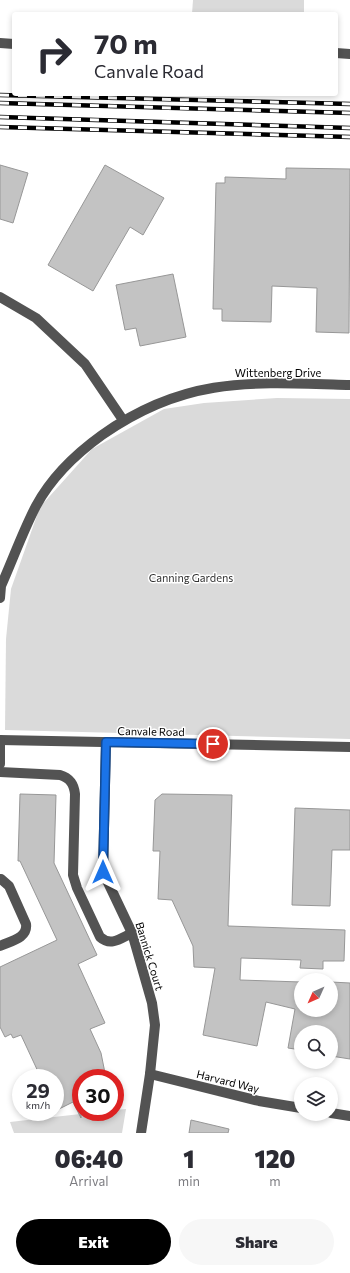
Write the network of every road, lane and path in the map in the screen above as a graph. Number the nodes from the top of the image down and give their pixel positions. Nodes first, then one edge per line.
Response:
1 (0, 43) edge
2 (12, 44) edge
3 (338, 53) edge
4 (350, 54) edge
5 (0, 297) edge
6 (350, 385) edge
7 (123, 420) junction
8 (0, 598) edge
9 (0, 740) edge
10 (106, 742) junction
11 (350, 747) edge
12 (0, 764) edge
13 (0, 772) edge
14 (0, 878) edge
15 (132, 933) junction
16 (0, 946) edge
17 (150, 1074) junction
18 (294, 1107) edge
19 (338, 1114) edge
20 (350, 1116) edge
21 (141, 1133) edge

1 - 2 street
3 - 4 street
5 - 7 street
6 - 7 street, Wittenberg Drive
7 - 8 street, Wittenberg Drive
9 - 10 street, Canvale Road
9 - 12 street
10 - 11 street, Canvale Road
10 - 15 street, Bannick Court
13 - 15 street
14 - 16 street
15 - 17 street, Bannick Court
17 - 18 street, Harvard Way
17 - 21 street, Bannick Court
19 - 20 street

